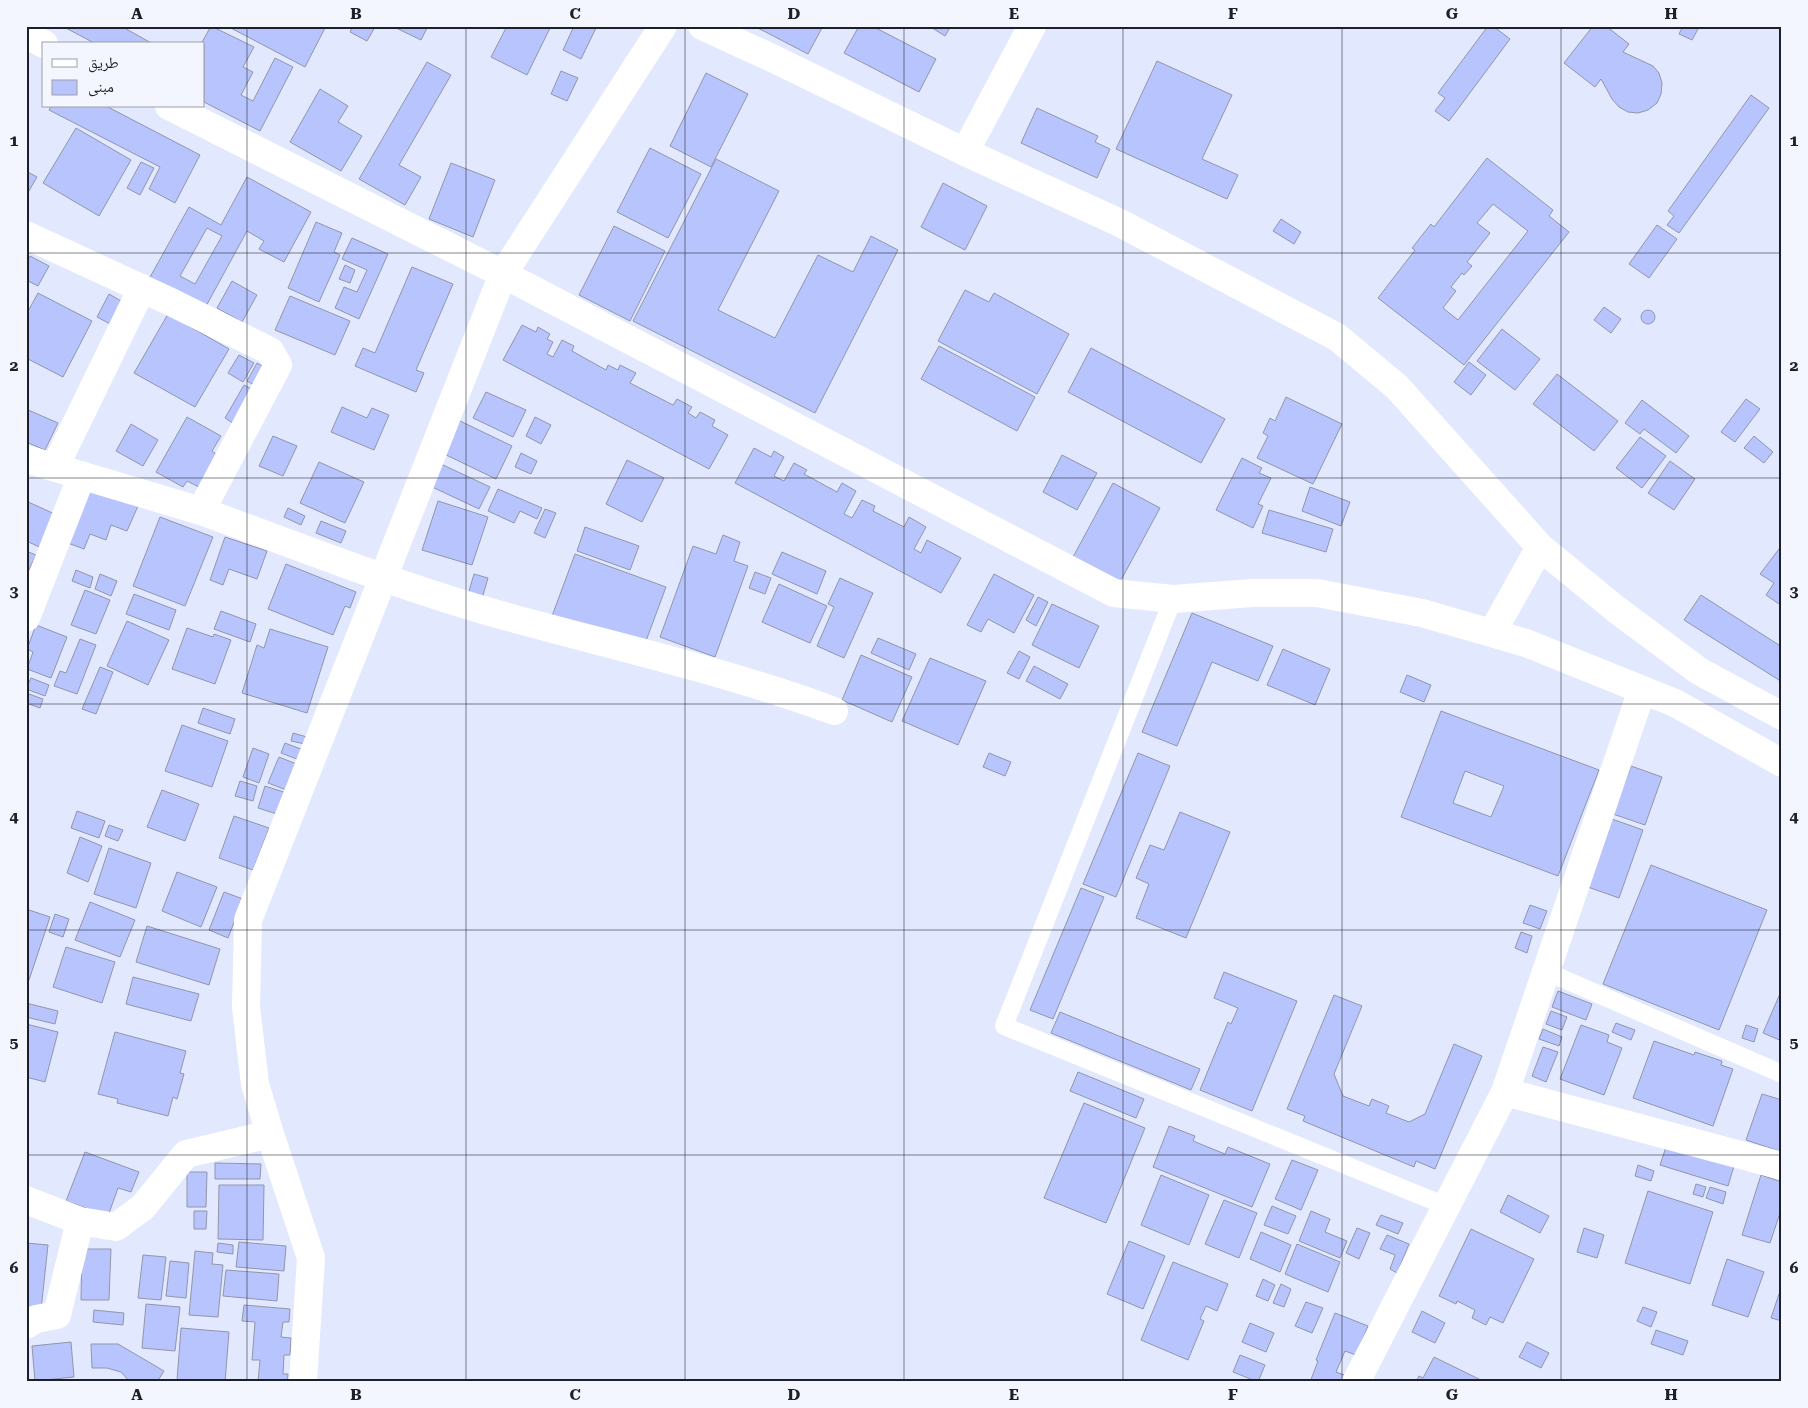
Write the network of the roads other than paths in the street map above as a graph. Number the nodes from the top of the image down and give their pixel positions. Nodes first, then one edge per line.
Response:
1 (663, 26) edge
2 (702, 26) edge
3 (1032, 26) edge
4 (173, 108) edge
5 (965, 152) junction
6 (26, 235) edge
7 (504, 274) junction
8 (142, 288) junction
9 (26, 459) edge
10 (55, 467) junction
11 (82, 475) junction
12 (202, 512) junction
13 (1540, 547) junction
14 (382, 577) junction
15 (1173, 599) junction
16 (26, 618) edge
17 (1492, 633) junction
18 (1642, 690) junction
19 (1736, 692) junction
20 (834, 711) dead end
21 (1782, 716) edge
22 (1719, 728) junction
23 (1782, 763) edge
24 (1545, 971) junction
25 (1782, 1074) edge
26 (1505, 1092) junction
27 (270, 1134) junction
28 (1782, 1166) edge
29 (26, 1200) edge
30 (1446, 1206) junction
31 (80, 1221) junction
32 (26, 1325) edge
33 (303, 1382) edge
34 (1356, 1382) edge

1 - 7 street
2 - 5 street
3 - 5 street
4 - 7 street
5 - 13 street
6 - 8 street
7 - 14 street
7 - 15 street
8 - 10 street
8 - 12 street
9 - 10 street
10 - 11 street
11 - 12 street
11 - 16 street
12 - 14 street
13 - 17 street
13 - 19 street
14 - 20 street
14 - 27 street
15 - 17 street
15 - 30 lane
17 - 18 street
18 - 22 street
18 - 24 street
19 - 21 street
19 - 22 street
22 - 23 street
24 - 25 lane
24 - 26 street
26 - 28 street
26 - 30 street
27 - 31 street
27 - 33 street
29 - 31 street
30 - 34 street
31 - 32 street

